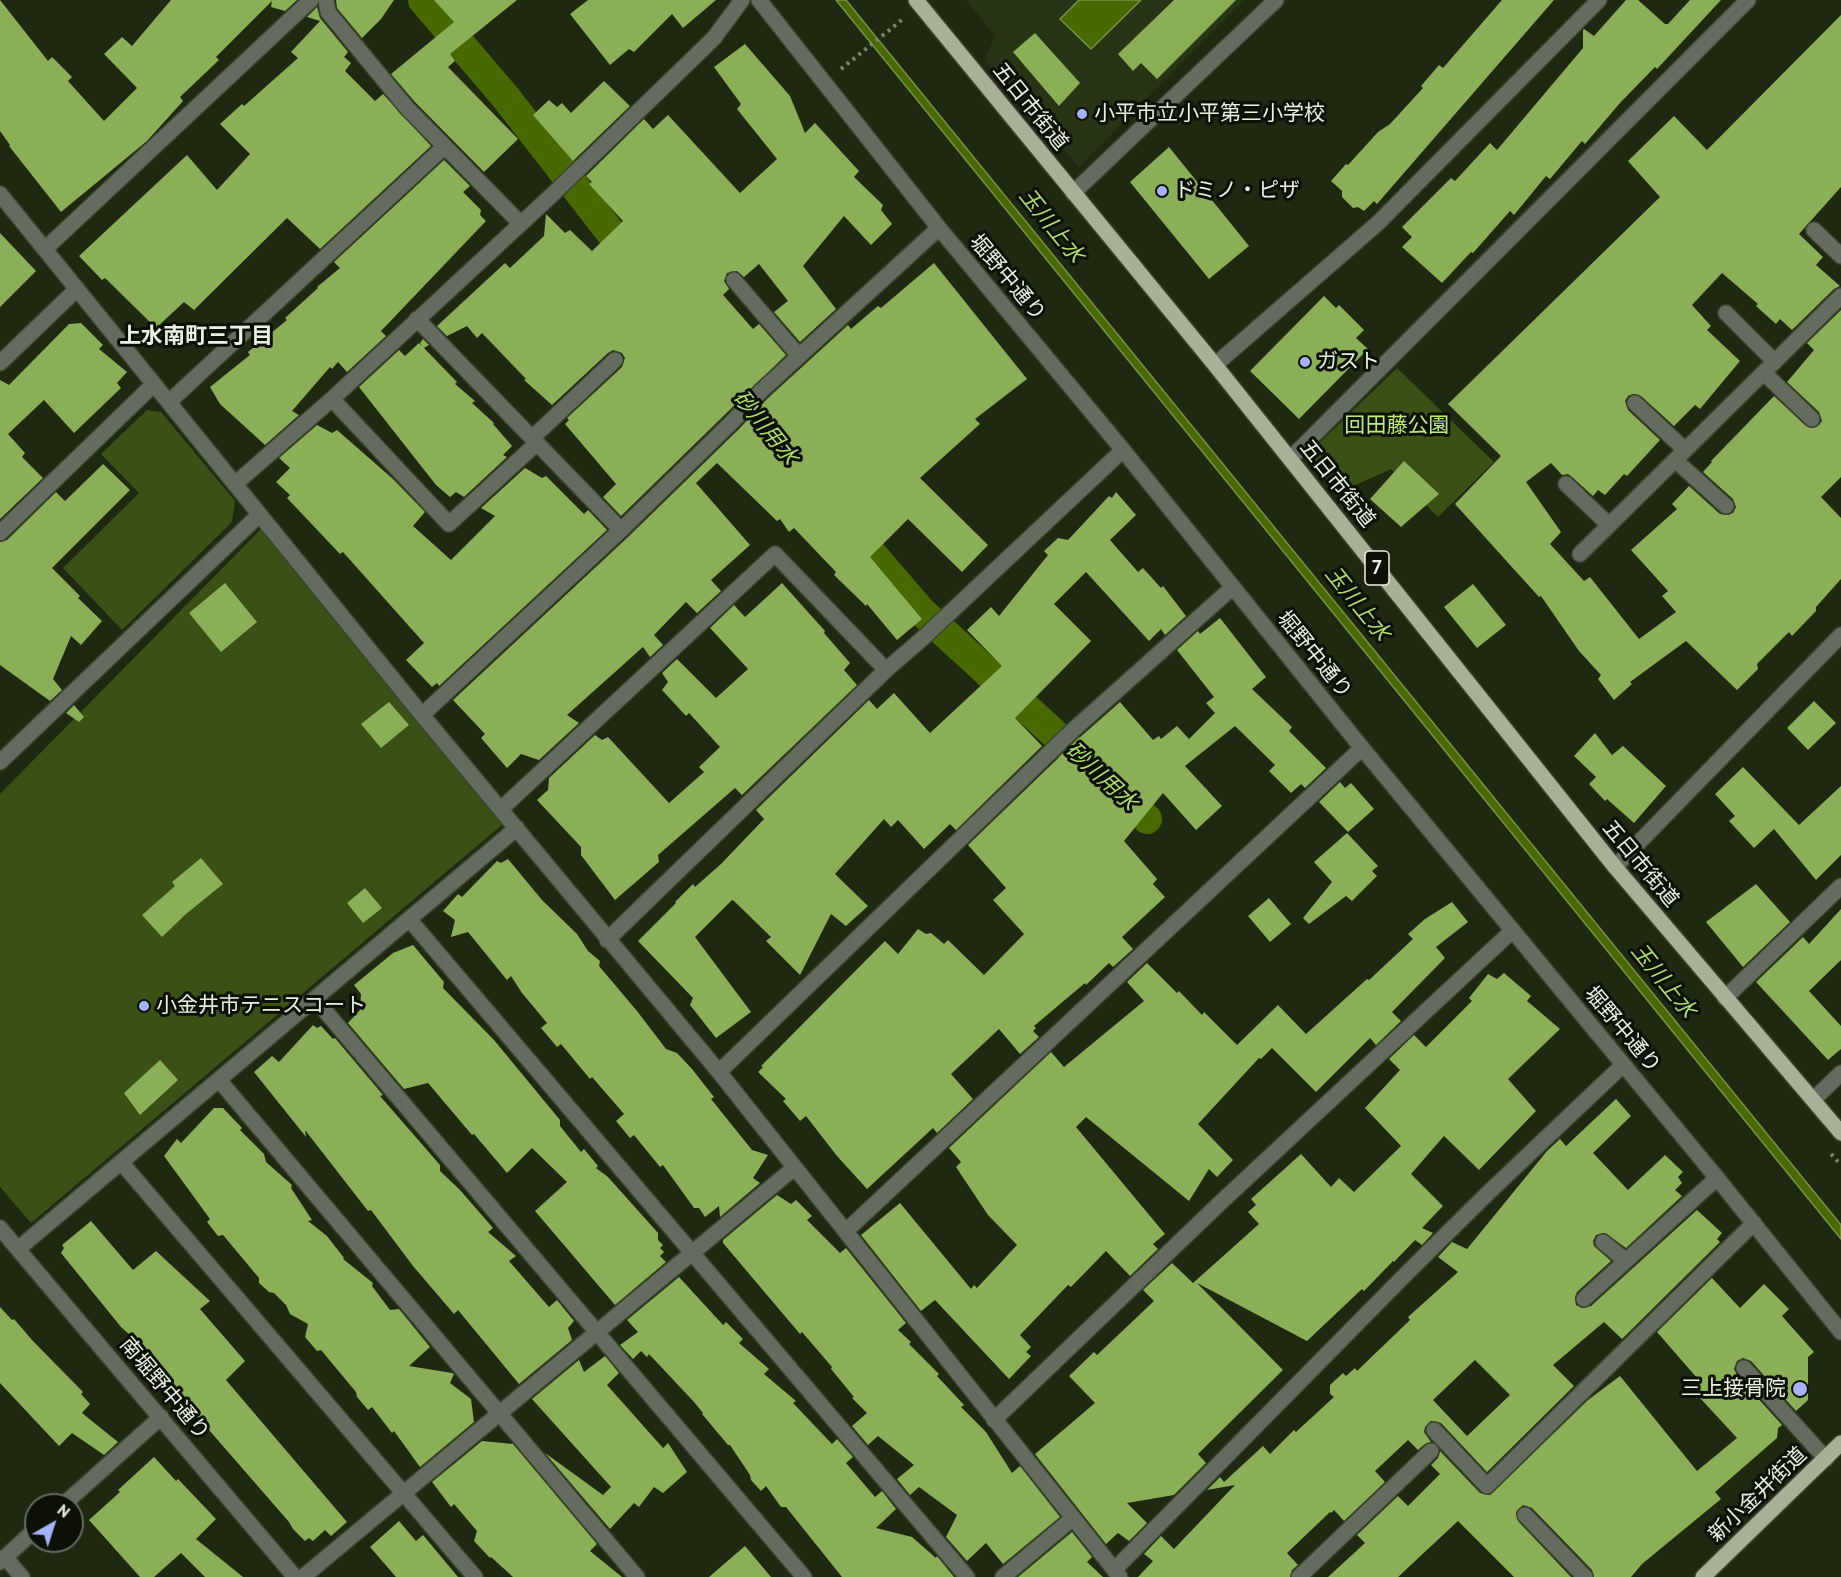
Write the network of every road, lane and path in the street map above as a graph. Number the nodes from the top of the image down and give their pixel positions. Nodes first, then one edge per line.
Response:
1 (311, 0) edge
2 (326, 0) edge
3 (742, 0) edge
4 (759, 0) edge
5 (916, 0) edge
6 (1276, 0) edge
7 (1599, 0) edge
8 (1748, 0) edge
9 (903, 19) dead end
10 (843, 68) dead end
11 (444, 147) junction
12 (1073, 193) junction
13 (0, 194) edge
14 (521, 224) junction
15 (939, 228) junction
16 (1814, 230) dead end
17 (45, 249) junction
18 (1841, 256) edge
19 (734, 280) dead end
20 (77, 289) junction
21 (1841, 297) edge
22 (1726, 313) dead end
23 (417, 319) junction
24 (799, 356) junction
25 (615, 360) dead end
26 (1775, 362) junction
27 (0, 363) edge
28 (1215, 365) junction
29 (1764, 373) junction
30 (154, 384) junction
31 (332, 399) junction
32 (169, 402) junction
33 (1635, 403) dead end
34 (1812, 419) dead end
35 (534, 440) junction
36 (1123, 450) junction
37 (1680, 455) junction
38 (1290, 459) junction
39 (235, 484) junction
40 (1566, 484) dead end
41 (1726, 506) dead end
42 (259, 515) junction
43 (1609, 525) junction
44 (621, 530) junction
45 (0, 533) edge
46 (1580, 554) dead end
47 (1233, 587) junction
48 (1841, 635) edge
49 (886, 670) junction
50 (422, 715) junction
51 (1362, 748) junction
52 (0, 762) edge
53 (501, 808) junction
54 (517, 828) junction
55 (1615, 867) junction
56 (1841, 886) edge
57 (409, 919) junction
58 (1512, 931) junction
59 (607, 940) junction
60 (1725, 998) junction
61 (315, 999) junction
62 (1623, 1065) junction
63 (719, 1072) junction
64 (1841, 1073) edge
65 (219, 1080) junction
66 (1813, 1100) junction
67 (1841, 1133) edge
68 (121, 1162) junction
69 (794, 1168) junction
70 (1718, 1178) junction
71 (1754, 1223) junction
72 (0, 1228) edge
73 (846, 1231) junction
74 (1603, 1242) dead end
75 (18, 1249) junction
76 (692, 1253) junction
77 (1626, 1261) junction
78 (1584, 1299) dead end
79 (1841, 1332) edge
80 (596, 1333) junction
81 (1744, 1368) dead end
82 (499, 1413) junction
83 (161, 1417) junction
84 (994, 1420) junction
85 (1434, 1430) dead end
86 (1841, 1443) edge
87 (1431, 1451) dead end
88 (1826, 1459) junction
89 (76, 1493) edge
90 (404, 1493) junction
91 (1525, 1515) dead end
92 (1072, 1518) junction
93 (24, 1540) edge
94 (2, 1559) edge
95 (1117, 1573) edge
96 (22, 1577) edge
97 (295, 1577) edge
98 (303, 1577) edge
99 (475, 1577) edge
100 (637, 1577) edge
101 (804, 1577) edge
102 (966, 1577) edge
103 (1003, 1577) edge
104 (1299, 1577) edge
105 (1585, 1577) edge
106 (1703, 1577) edge

1 - 17 street
2 - 11 street
3 - 14 street
4 - 15 street, 堀野中通り
5 - 12 main road, 五日市街道 / 7
6 - 12 street
7 - 28 street
8 - 38 street
9 - 10 path
11 - 14 street
11 - 32 street
12 - 28 main road, 五日市街道 / 7
13 - 17 street
14 - 23 street
15 - 24 street
15 - 36 street, 堀野中通り
16 - 18 street
17 - 20 street
19 - 24 street
20 - 27 street
20 - 30 street
21 - 26 street
22 - 26 street
23 - 31 street
23 - 35 street
24 - 44 street
25 - 35 street
26 - 29 street
28 - 38 main road, 五日市街道 / 7
29 - 34 street
29 - 37 street
30 - 32 street
30 - 45 street
31 - 35 street
31 - 39 street
32 - 39 street
33 - 37 street
35 - 44 street
36 - 47 street, 堀野中通り
36 - 49 street
37 - 41 street
37 - 43 street
38 - 55 main road, 五日市街道 / 7
39 - 42 street
40 - 43 street
42 - 50 street
42 - 52 street
43 - 46 street
44 - 50 street
47 - 51 street, 堀野中通り
47 - 63 street
48 - 55 street
49 - 53 street
49 - 59 street
50 - 53 street
51 - 58 street, 堀野中通り
51 - 73 street
53 - 54 street
54 - 57 street
54 - 59 street
55 - 60 main road, 五日市街道 / 7
56 - 60 street
57 - 61 street
57 - 76 street
58 - 62 street, 堀野中通り
58 - 84 street
59 - 63 street
60 - 66 main road, 五日市街道 / 7
61 - 65 street
61 - 80 street
62 - 70 street, 堀野中通り
62 - 95 street
63 - 69 street
64 - 66 street
65 - 68 street
65 - 82 street
66 - 67 main road, 五日市街道 / 7
68 - 75 street
68 - 90 street
69 - 73 street
69 - 76 street
70 - 71 street, 堀野中通り
70 - 77 street
71 - 79 street, 堀野中通り
71 - 85 street
72 - 75 street, 南堀野中通り
73 - 84 street
74 - 77 street
75 - 83 street, 南堀野中通り
76 - 80 street
76 - 102 street
77 - 78 street
80 - 82 street
80 - 101 street
81 - 88 street
82 - 90 street
82 - 100 street
83 - 89 street
83 - 97 street, 南堀野中通り
84 - 92 street
86 - 88 main road, 新小金井街道
87 - 104 street
88 - 106 main road, 新小金井街道
90 - 98 street
90 - 99 street
91 - 105 street
92 - 95 street
92 - 103 street
93 - 94 street
94 - 96 street

